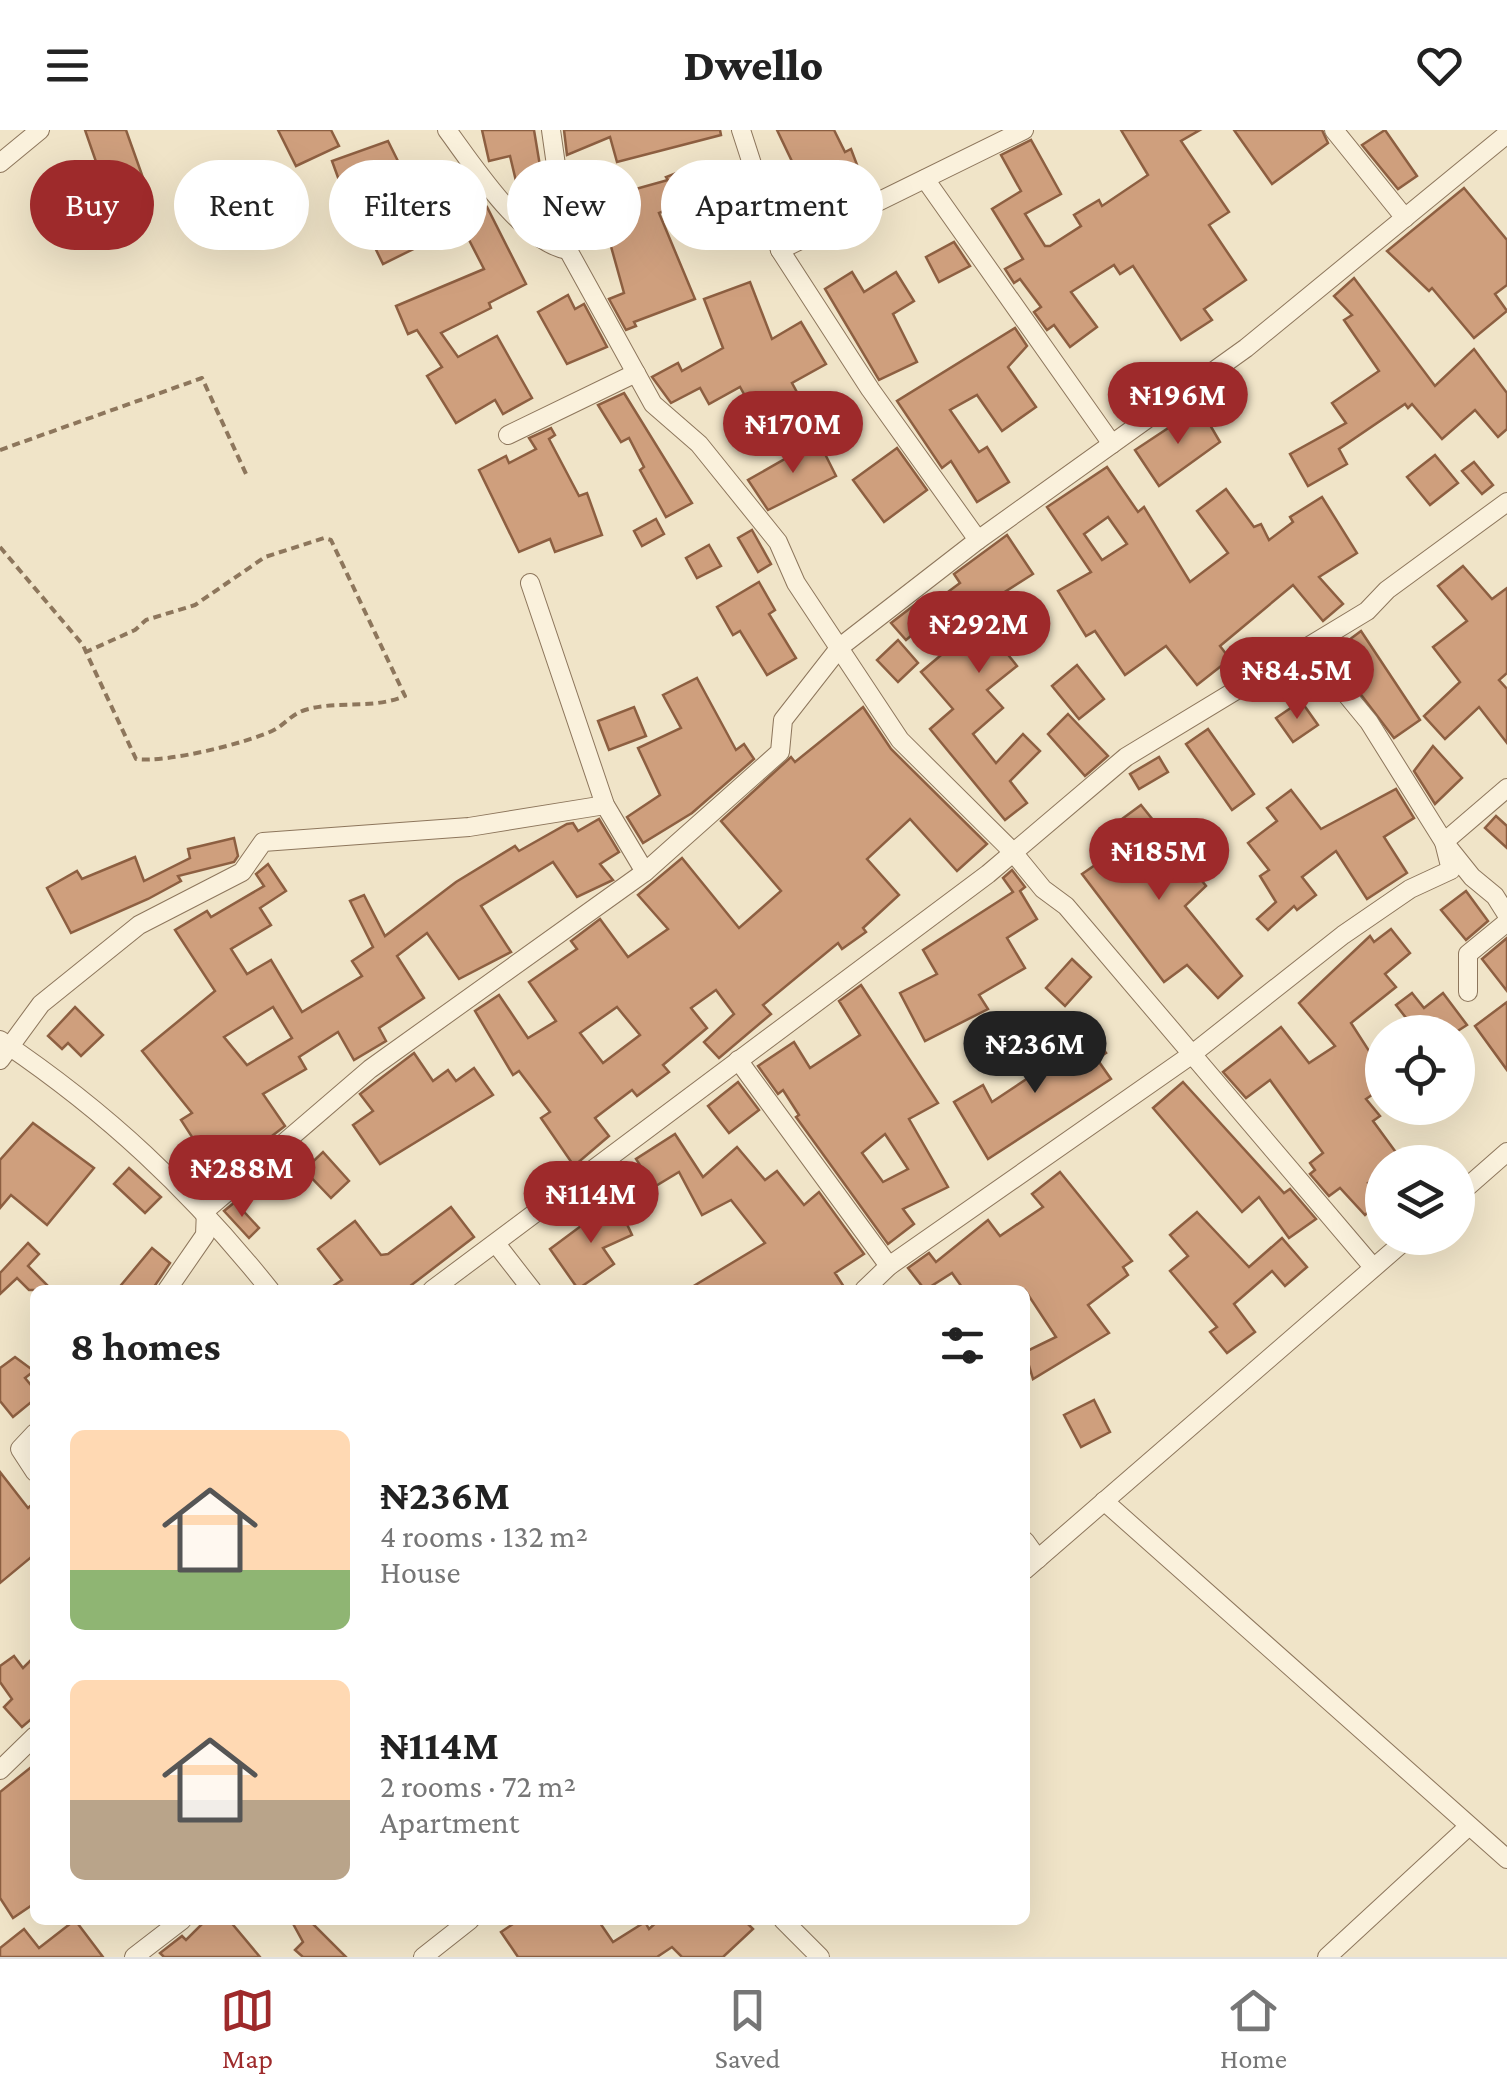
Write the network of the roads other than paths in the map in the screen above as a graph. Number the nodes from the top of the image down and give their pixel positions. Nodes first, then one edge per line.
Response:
1 (40, 130) edge
2 (447, 130) edge
3 (551, 130) edge
4 (741, 130) edge
5 (1024, 130) edge
6 (1334, 130) edge
7 (1507, 134) edge
8 (555, 160) edge
9 (751, 160) edge
10 (0, 163) edge
11 (926, 179) junction
12 (883, 200) edge
13 (507, 205) edge
14 (1405, 218) junction
15 (568, 250) edge
16 (780, 250) edge
17 (636, 373) junction
18 (508, 435) dead end
19 (1112, 444) junction
20 (1507, 502) edge
21 (978, 540) junction
22 (530, 583) dead end
23 (840, 647) junction
24 (1309, 649) junction
25 (1507, 788) edge
26 (605, 805) junction
27 (1444, 842) junction
28 (1012, 851) junction
29 (645, 872) junction
30 (1507, 919) edge
31 (1468, 992) dead end
32 (4, 1049) edge
33 (1191, 1054) junction
34 (738, 1060) junction
35 (1507, 1152) edge
36 (1475, 1180) edge
37 (206, 1210) junction
38 (497, 1245) junction
39 (1387, 1255) edge
40 (889, 1266) junction
41 (1373, 1267) junction
42 (170, 1285) edge
43 (266, 1285) edge
44 (439, 1285) edge
45 (528, 1285) edge
46 (869, 1285) edge
47 (30, 1438) edge
48 (30, 1464) edge
49 (1104, 1500) junction
50 (1032, 1565) edge
51 (30, 1741) edge
52 (0, 1770) edge
53 (1469, 1826) junction
54 (1507, 1860) edge
55 (176, 1925) edge
56 (464, 1925) edge
57 (788, 1925) edge
58 (134, 1957) edge
59 (423, 1957) edge
60 (820, 1957) edge
61 (1328, 1957) edge

1 - 10 street
2 - 13 street
3 - 8 street
4 - 9 street
5 - 11 street
6 - 14 street
7 - 14 street
11 - 12 street
11 - 19 street
14 - 19 street
15 - 17 street
16 - 21 street
17 - 18 street
17 - 23 street
19 - 21 street
20 - 24 street
21 - 23 street
22 - 26 street
23 - 28 street
23 - 29 street
24 - 27 street
24 - 28 street
25 - 27 street
26 - 29 street
26 - 32 street
27 - 30 street
27 - 33 street
28 - 33 street
28 - 34 street
29 - 37 street
30 - 31 street
32 - 37 street
33 - 40 street
33 - 41 street
34 - 38 street
34 - 40 street
35 - 36 street
37 - 42 street
37 - 43 street
38 - 44 street
38 - 45 street
39 - 41 street
40 - 46 street
41 - 49 street
47 - 48 street
49 - 50 street
49 - 53 street
51 - 52 street
53 - 54 street
53 - 61 street
55 - 58 street
56 - 59 street
57 - 60 street

